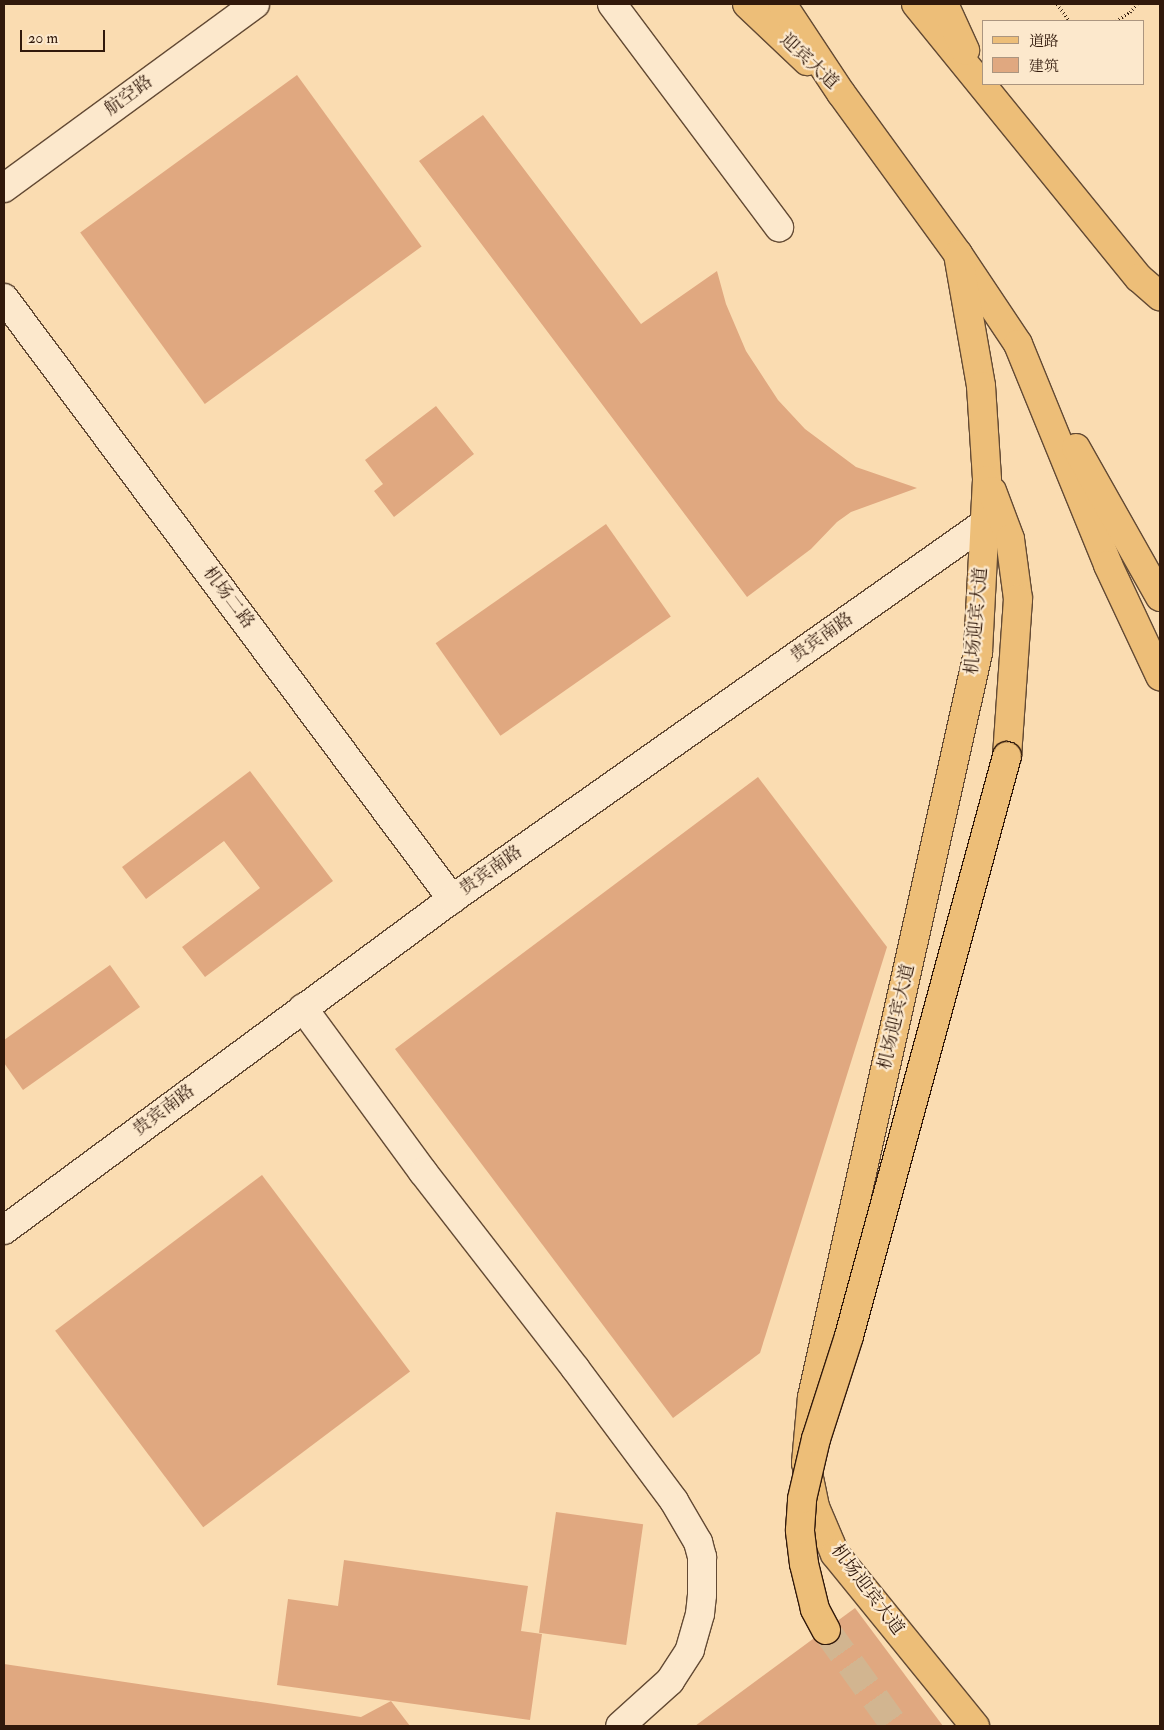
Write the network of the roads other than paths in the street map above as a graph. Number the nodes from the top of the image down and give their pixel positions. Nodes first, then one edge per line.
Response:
1 (255, 4) edge
2 (612, 4) edge
3 (746, 4) edge
4 (782, 4) edge
5 (916, 4) edge
6 (944, 4) edge
7 (984, 90) junction
8 (841, 93) junction
9 (4, 188) edge
10 (779, 227) dead end
11 (958, 254) junction
12 (1160, 297) edge
13 (4, 298) edge
14 (1018, 344) junction
15 (988, 480) junction
16 (985, 523) junction
17 (1160, 597) edge
18 (1160, 676) edge
19 (452, 899) junction
20 (303, 1008) junction
21 (4, 1230) edge
22 (826, 1630) tunnel mouth
23 (620, 1726) edge
24 (975, 1726) edge

1 - 9 street, 航空路
2 - 10 street
3 - 8 main road, 迎宾大道
4 - 8 main road, 迎宾大道
5 - 7 main road
6 - 7 main road
7 - 12 main road
8 - 11 main road
11 - 14 main road
11 - 15 main road, 机场迎宾大道
13 - 19 street, 机场二路
14 - 17 main road
14 - 18 main road
15 - 16 main road, 机场迎宾大道
15 - 22 main road, bridge
16 - 19 street, 贵宾南路
16 - 24 main road, 机场迎宾大道
19 - 20 street, 贵宾南路
20 - 21 street, 贵宾南路
20 - 23 street

